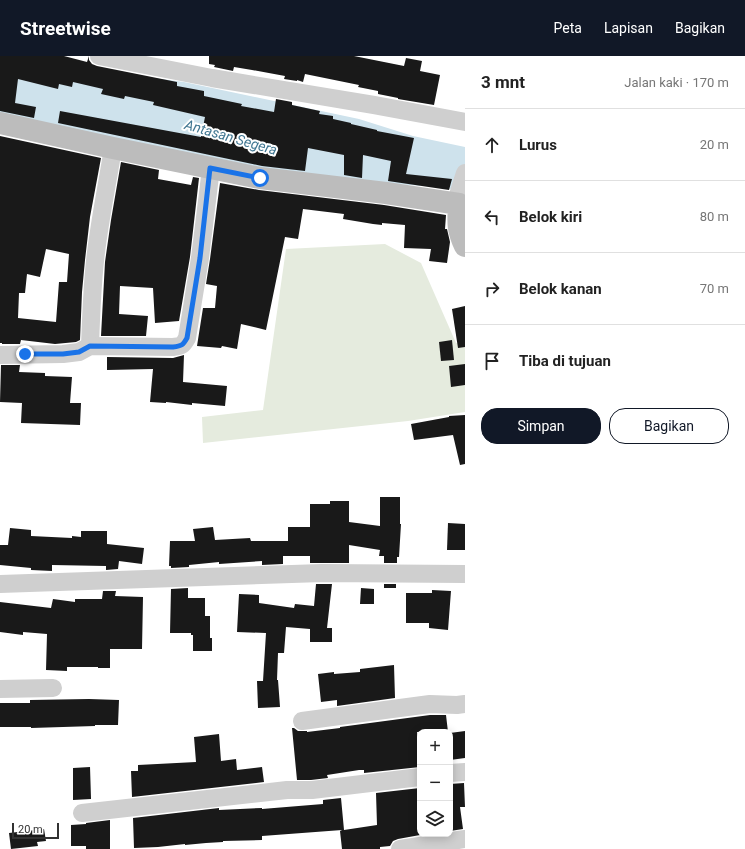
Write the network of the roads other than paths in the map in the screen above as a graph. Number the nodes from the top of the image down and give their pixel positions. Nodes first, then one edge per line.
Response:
1 (99, 56) edge
2 (465, 122) edge
3 (0, 123) edge
4 (113, 148) junction
5 (210, 168) junction
6 (465, 173) edge
7 (458, 199) junction
8 (465, 246) edge
9 (90, 346) junction
10 (0, 355) edge
11 (465, 574) edge
12 (0, 584) edge
13 (53, 688) dead end
14 (0, 689) edge
15 (465, 704) edge
16 (302, 721) dead end
17 (465, 772) edge
18 (453, 774) edge
19 (417, 777) edge
20 (82, 813) dead end
21 (465, 839) edge
22 (400, 849) edge

1 - 2 street
3 - 4 street
4 - 5 street
4 - 9 street
5 - 7 street
5 - 9 street
6 - 7 street
7 - 8 street
9 - 10 street
11 - 12 street
13 - 14 street
15 - 16 street
17 - 18 street
19 - 20 street
21 - 22 street

